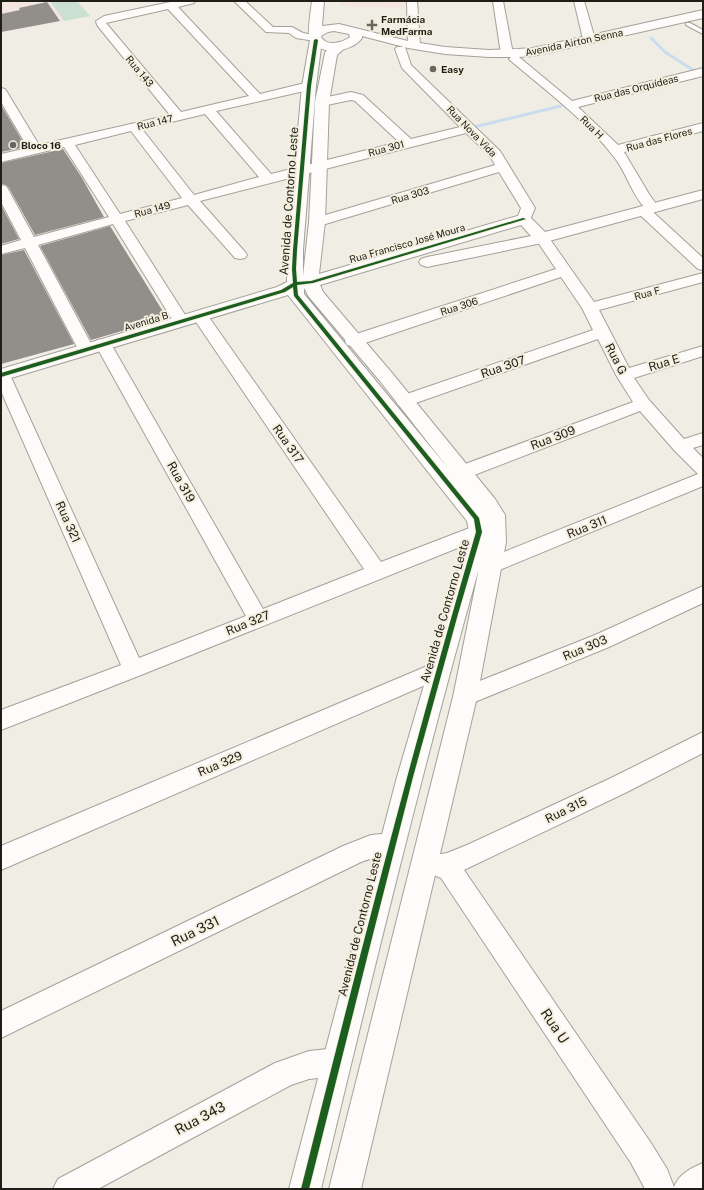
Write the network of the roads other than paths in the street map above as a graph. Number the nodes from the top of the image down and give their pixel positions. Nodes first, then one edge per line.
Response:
1 (190, 1) edge
2 (239, 1) edge
3 (318, 1) edge
4 (412, 1) edge
5 (498, 1) edge
6 (579, 1) edge
7 (121, 5) dead end
8 (170, 5) junction
9 (128, 14) junction
10 (703, 14) edge
11 (333, 15) dead end
12 (703, 21) edge
13 (688, 24) junction
14 (348, 29) junction
15 (703, 32) edge
16 (315, 38) junction
17 (589, 39) junction
18 (345, 45) junction
19 (414, 46) junction
20 (401, 49) junction
21 (511, 57) junction
22 (703, 72) edge
23 (308, 86) junction
24 (1, 92) edge
25 (257, 98) junction
26 (322, 102) junction
27 (570, 105) junction
28 (207, 109) junction
29 (177, 116) junction
30 (134, 127) junction
31 (703, 127) edge
32 (470, 128) junction
33 (67, 142) junction
34 (408, 142) junction
35 (34, 150) junction
36 (615, 150) junction
37 (1, 158) edge
38 (320, 166) junction
39 (503, 167) junction
40 (303, 170) junction
41 (268, 179) junction
42 (1, 189) edge
43 (703, 194) edge
44 (190, 199) junction
45 (648, 210) junction
46 (117, 219) junction
47 (524, 219) junction
48 (317, 222) junction
49 (542, 238) junction
50 (30, 242) junction
51 (1, 250) edge
52 (240, 255) dead end
53 (703, 266) edge
54 (564, 271) junction
55 (703, 277) edge
56 (300, 289) junction
57 (590, 308) junction
58 (200, 316) junction
59 (181, 321) junction
60 (602, 332) junction
61 (354, 340) junction
62 (103, 344) junction
63 (86, 349) junction
64 (703, 351) edge
65 (2, 375) edge
66 (624, 375) junction
67 (404, 401) junction
68 (643, 404) junction
69 (703, 439) edge
70 (680, 446) junction
71 (703, 469) edge
72 (463, 472) junction
73 (703, 479) edge
74 (487, 528) junction
75 (480, 564) junction
76 (377, 572) junction
77 (703, 594) edge
78 (258, 619) junction
79 (134, 669) junction
80 (439, 670) junction
81 (465, 697) junction
82 (1, 720) edge
83 (703, 742) edge
84 (391, 844) junction
85 (1, 858) edge
86 (437, 863) junction
87 (1, 1025) edge
88 (337, 1062) junction
89 (703, 1178) edge
90 (68, 1189) edge
91 (305, 1189) edge
92 (345, 1189) edge
93 (660, 1189) edge
94 (688, 1189) edge

1 - 8 street
2 - 16 street
3 - 16 street, Avenida de Contorno Leste
4 - 19 street
5 - 21 street
6 - 17 street
7 - 9 street
8 - 9 street
8 - 25 street
9 - 29 street, Rua 143
10 - 17 street, Avenida Airton Senna
11 - 14 street
12 - 13 street, Avenida Airton Senna
13 - 15 lane
13 - 21 street, Avenida Airton Senna
14 - 16 street, Avenida Airton Senna
14 - 18 street
14 - 19 street, Avenida Airton Senna
16 - 18 street, Avenida Airton Senna
16 - 23 street, Avenida de Contorno Leste
17 - 21 street, Avenida Airton Senna
18 - 20 street, Avenida Airton Senna
18 - 26 street
19 - 21 street, Avenida Airton Senna
20 - 21 street, Avenida Airton Senna
20 - 32 street, Rua Nova Vida
21 - 27 street, Rua H
22 - 27 street, Rua das Orquídeas
23 - 25 street, Rua 147
23 - 40 street, Avenida de Contorno Leste
24 - 35 street
25 - 28 street, Rua 147
26 - 34 street
26 - 38 street
27 - 36 street, Rua H
28 - 29 street, Rua 147
28 - 41 street
29 - 30 street, Rua 147
30 - 33 street, Rua 147
30 - 44 street
31 - 36 street, Rua das Flores
32 - 34 street, Rua 301
32 - 39 street, Rua Nova Vida
33 - 35 street, Rua 147
33 - 46 street
34 - 38 street, Rua 301
35 - 37 street, Rua 147
36 - 45 street, Rua H
38 - 40 street, Rua 301
38 - 48 street
39 - 47 street, Rua Nova Vida
39 - 48 street, Rua 303
40 - 41 street, Rua 149
40 - 56 street, Avenida de Contorno Leste
41 - 44 street, Rua 149
42 - 50 street
43 - 45 street, Rua Francisco José Moura
44 - 46 street, Rua 149
44 - 52 street
45 - 49 street, Rua Francisco José Moura
45 - 53 street, Rua H
46 - 50 street, Rua 149
46 - 59 street
47 - 49 street
47 - 56 street, Rua Francisco José Moura
48 - 56 street
49 - 54 street, Rua G
49 - 56 street, Rua Francisco José Moura
50 - 51 street, Rua 149
50 - 63 street
54 - 57 street, Rua G
54 - 61 street, Rua 306
55 - 57 street, Rua F
56 - 58 street, Avenida B
56 - 61 street
56 - 74 street, Avenida de Contorno Leste
57 - 60 street, Rua G
58 - 59 street, Avenida B
58 - 76 street, Rua 317
59 - 62 street, Avenida B
60 - 66 street, Rua G
60 - 67 street, Rua 307
61 - 67 street
62 - 63 street, Avenida B
62 - 78 street, Rua 319
63 - 65 street, Avenida B
64 - 66 street, Rua E
65 - 79 street, Rua 321
66 - 68 street, Rua G
67 - 72 street
68 - 70 street, Rua G
68 - 72 street, Rua 309
69 - 70 street
70 - 71 street, Rua G
72 - 74 street
73 - 75 street, Rua 311
74 - 75 street, Avenida de Contorno Leste
74 - 76 street, Rua 327
75 - 80 street, Avenida de Contorno Leste
75 - 81 street, Avenida de Contorno Leste
76 - 78 street, Rua 327
77 - 81 street, Rua 303
78 - 79 street, Rua 327
79 - 82 street, Rua 327
80 - 84 street, Avenida de Contorno Leste
80 - 85 street, Rua 329
81 - 86 street, Avenida de Contorno Leste
83 - 86 street, Rua 315
84 - 87 street, Rua 331
84 - 88 street, Avenida de Contorno Leste
86 - 92 street, Avenida de Contorno Leste
86 - 93 street, Rua U
88 - 90 street, Rua 343
88 - 91 street, Avenida de Contorno Leste
89 - 94 street

